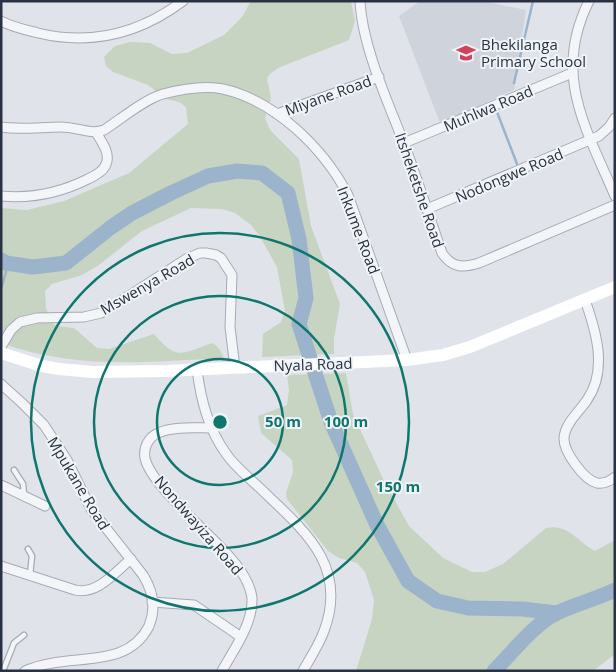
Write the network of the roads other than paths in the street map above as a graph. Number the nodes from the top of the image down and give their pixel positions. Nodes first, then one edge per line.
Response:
1 (183, 1) edge
2 (360, 1) edge
3 (589, 1) edge
4 (1, 21) edge
5 (572, 73) junction
6 (379, 77) junction
7 (277, 114) junction
8 (615, 118) edge
9 (1, 127) edge
10 (96, 132) junction
11 (591, 140) junction
12 (404, 143) junction
13 (1, 196) edge
14 (615, 196) edge
15 (615, 205) edge
16 (427, 209) junction
17 (615, 288) edge
18 (585, 300) junction
19 (1, 347) edge
20 (1, 353) edge
21 (406, 360) junction
22 (235, 368) junction
23 (197, 370) junction
24 (1, 384) edge
25 (211, 428) junction
26 (14, 470) dead end
27 (615, 477) edge
28 (1, 485) edge
29 (24, 496) junction
30 (45, 506) dead end
31 (28, 549) dead end
32 (131, 559) junction
33 (1, 566) edge
34 (30, 575) junction
35 (152, 602) junction
36 (24, 635) dead end
37 (241, 637) junction
38 (3, 671) edge
39 (25, 671) edge
40 (222, 671) edge
41 (303, 671) edge

1 - 4 street
2 - 6 street, Itsheketshe Road
3 - 5 street
5 - 11 street
5 - 12 street, Muhlwa Road
6 - 7 street, Miyane Road
6 - 12 street, Itsheketshe Road
7 - 10 street, Inkume Road
7 - 21 street, Inkume Road
8 - 11 street, Nodongwe Road
9 - 10 street
10 - 13 street
11 - 14 street
11 - 16 street, Nodongwe Road
12 - 16 street, Itsheketshe Road
15 - 16 street, Itsheketshe Road
17 - 18 street, Nyala Road
18 - 21 street, Nyala Road
18 - 27 street
19 - 22 street, Mswenya Road
20 - 23 street, Nyala Road
21 - 22 street, Nyala Road
22 - 23 street, Nyala Road
23 - 25 street
24 - 32 street, Mpukane Road
25 - 37 street, Nondwayiza Road
25 - 41 street
26 - 29 lane
28 - 29 street
29 - 30 street
31 - 34 lane
32 - 34 street
32 - 35 street, Mpukane Road
33 - 34 street
35 - 37 street
35 - 39 street, Mpukane Road
36 - 38 lane
37 - 40 street, Nondwayiza Road

